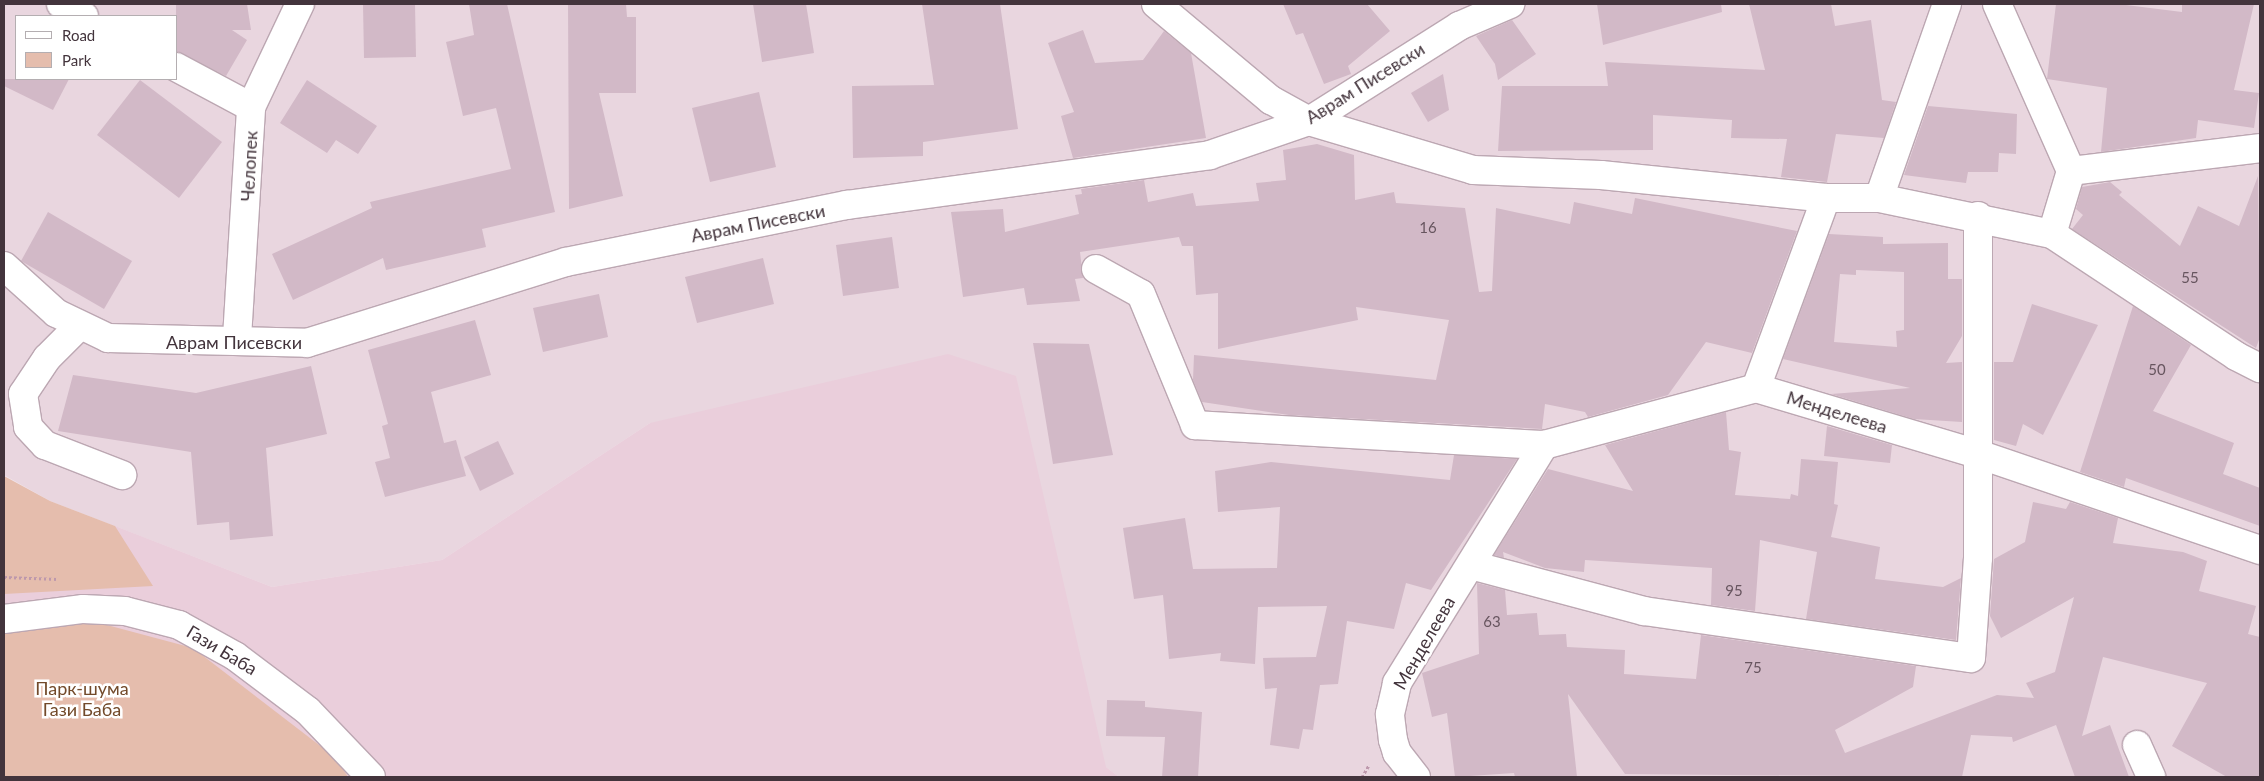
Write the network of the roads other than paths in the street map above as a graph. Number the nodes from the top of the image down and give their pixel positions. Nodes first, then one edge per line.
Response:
1 (61, 4) edge
2 (300, 4) edge
3 (1156, 4) edge
4 (1510, 4) edge
5 (1947, 4) edge
6 (1997, 4) edge
7 (82, 15) edge
8 (178, 67) edge
9 (251, 107) junction
10 (1309, 121) junction
11 (2260, 148) edge
12 (2070, 171) junction
13 (1826, 198) junction
14 (1879, 198) junction
15 (1978, 216) junction
16 (2052, 234) junction
17 (4, 266) edge
18 (1096, 269) dead end
19 (79, 326) junction
20 (237, 338) junction
21 (2260, 368) edge
22 (1756, 388) junction
23 (1544, 445) junction
24 (1978, 454) junction
25 (122, 475) dead end
26 (2260, 550) edge
27 (1471, 565) junction
28 (4, 618) edge
29 (2137, 745) dead end
30 (371, 777) edge
31 (1416, 777) edge
32 (2151, 777) edge

1 - 7 street
2 - 9 street, Челопек
3 - 10 street
4 - 10 street, Аврам Писевски
5 - 14 street
6 - 12 street
8 - 9 street
9 - 20 street, Челопек
10 - 13 street
10 - 20 street, Аврам Писевски
11 - 12 street
12 - 16 street
13 - 14 street
13 - 22 street
14 - 15 street
15 - 16 street
15 - 24 street
16 - 21 street
17 - 19 street, Аврам Писевски
18 - 23 street
19 - 20 street, Аврам Писевски
19 - 25 street
22 - 23 street
22 - 24 street, Менделеева
23 - 27 street, Менделеева
24 - 26 street, Менделеева
24 - 27 street
27 - 31 street, Менделеева
28 - 30 street, Гази Баба
29 - 32 street

